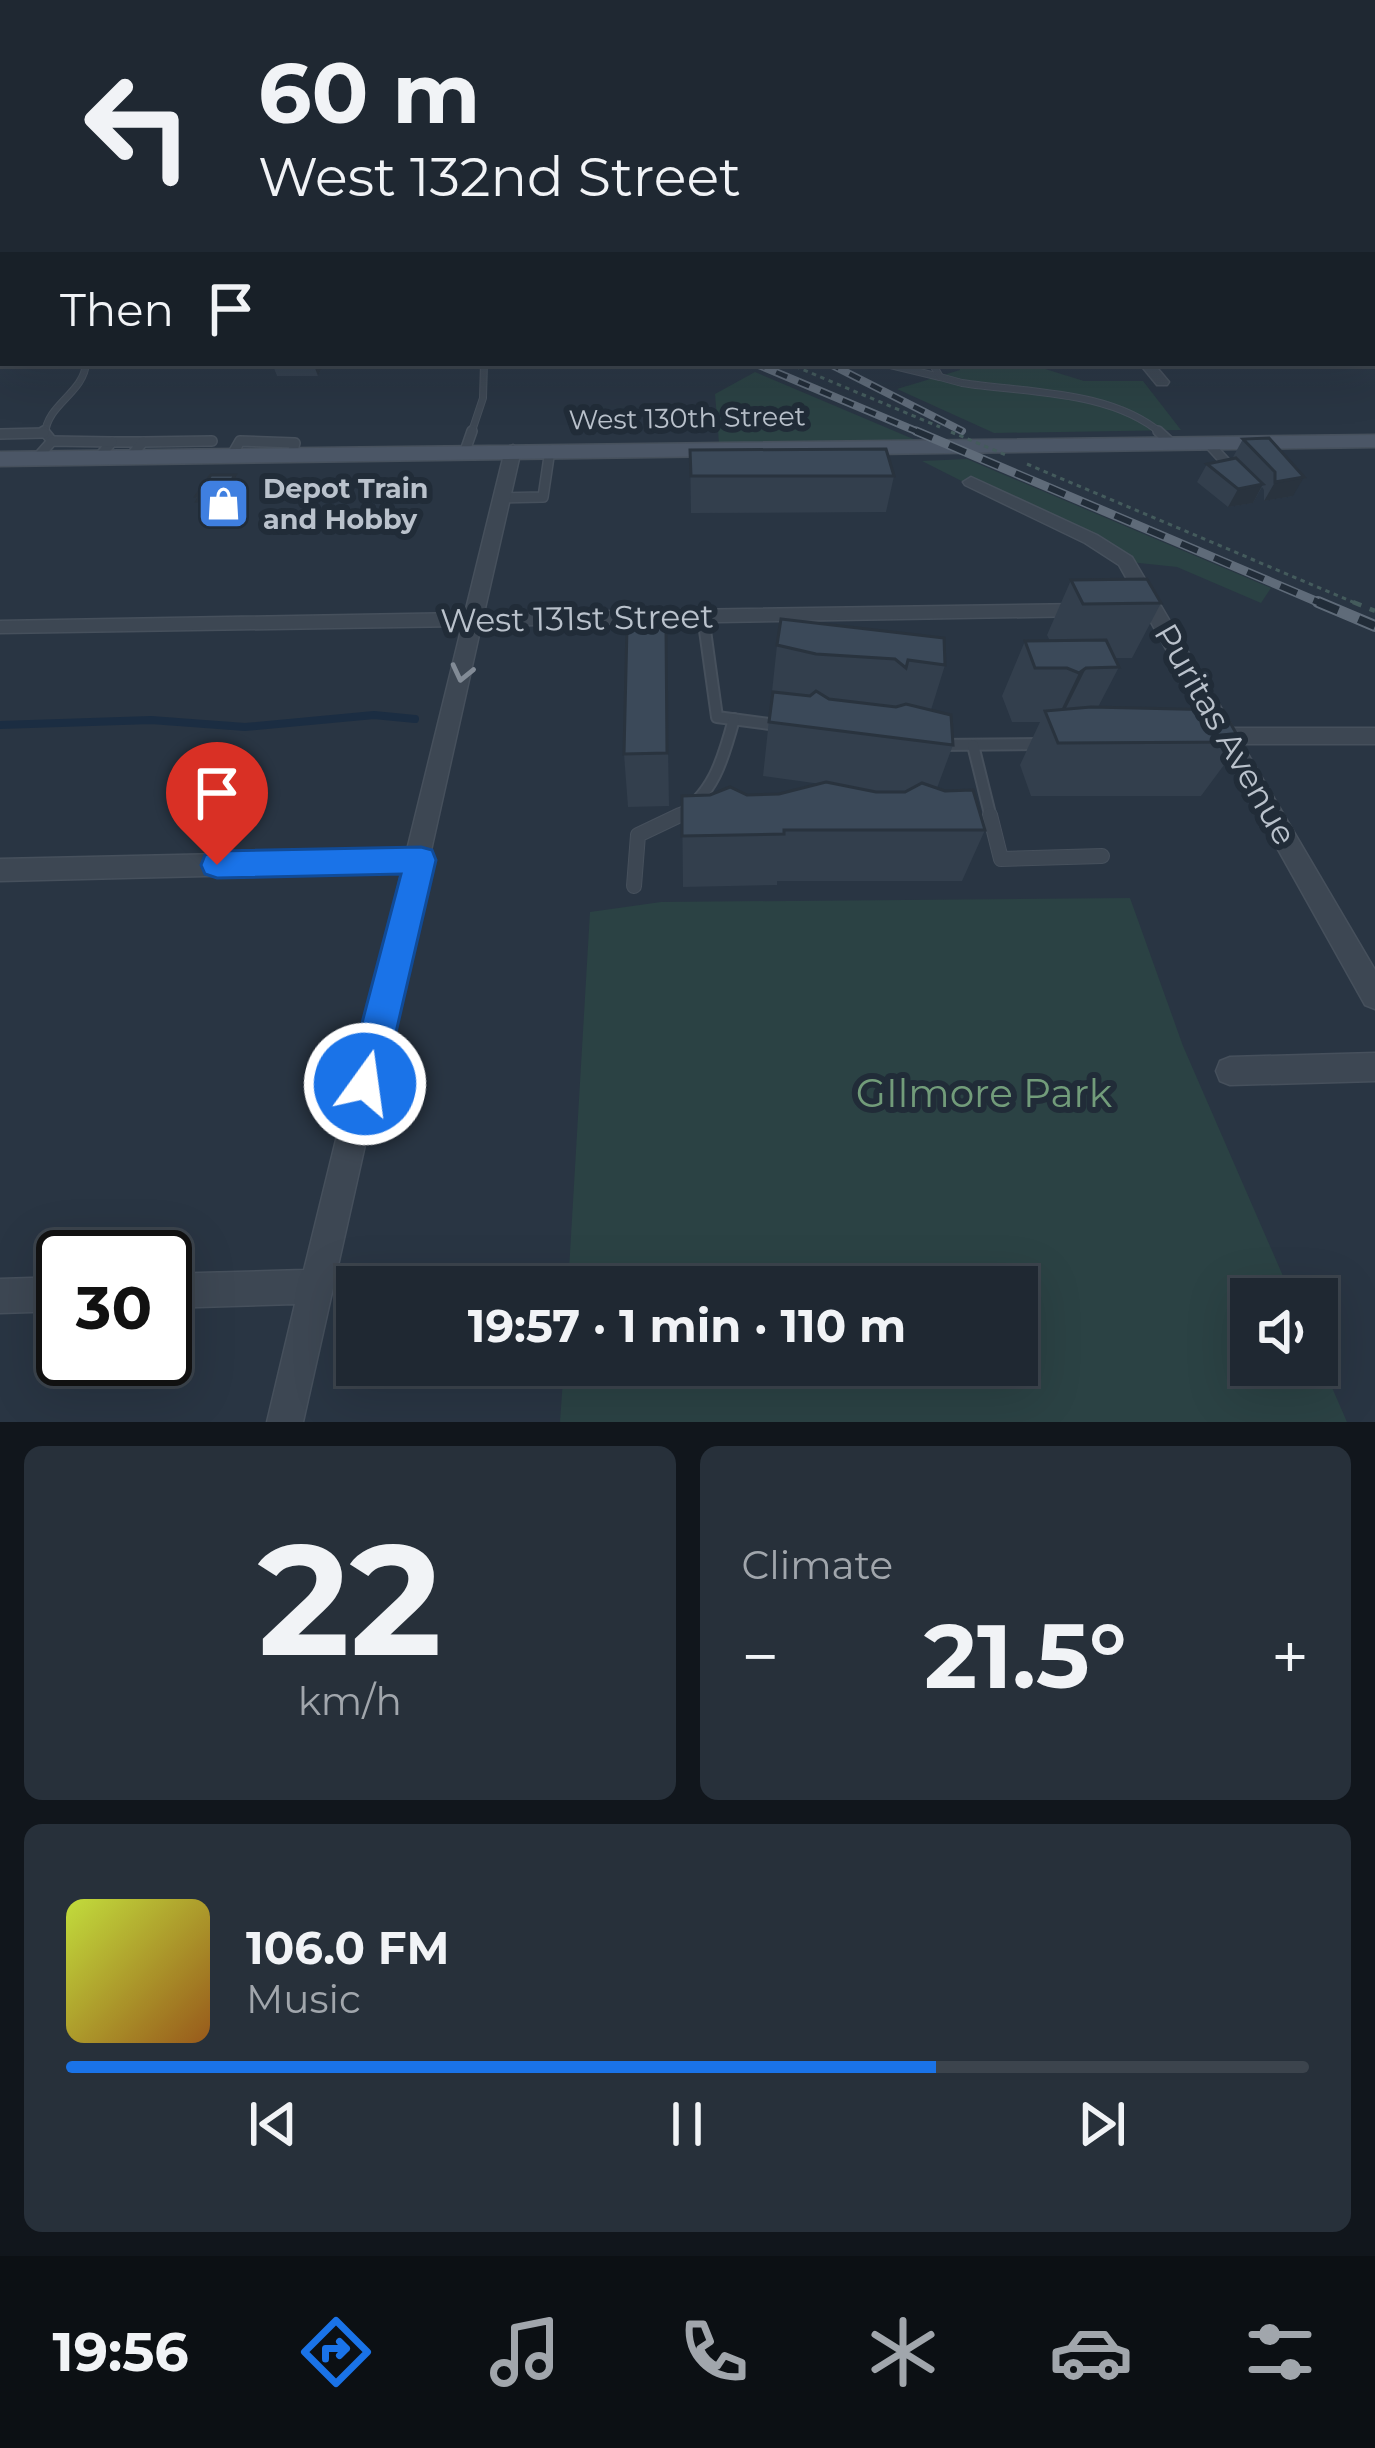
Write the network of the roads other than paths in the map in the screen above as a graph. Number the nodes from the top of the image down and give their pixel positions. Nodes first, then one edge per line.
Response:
1 (86, 366) edge
2 (484, 366) edge
3 (894, 366) edge
4 (934, 366) edge
5 (1149, 366) edge
6 (940, 377) junction
7 (1162, 382) dead end
8 (0, 434) edge
9 (1375, 441) edge
10 (1170, 442) junction
11 (1207, 442) junction
12 (44, 444) junction
13 (550, 450) junction
14 (465, 451) junction
15 (513, 451) junction
16 (0, 459) edge
17 (1241, 479) edge
18 (971, 482) dead end
19 (502, 499) junction
20 (1096, 609) edge
21 (703, 616) junction
22 (474, 619) junction
23 (0, 627) edge
24 (734, 719) junction
25 (804, 729) edge
26 (1375, 736) edge
27 (1219, 738) junction
28 (1059, 744) edge
29 (920, 745) edge
30 (973, 745) junction
31 (1102, 856) dead end
32 (421, 860) junction
33 (0, 870) edge
34 (634, 886) dead end
35 (1375, 997) edge
36 (1375, 1067) edge
37 (1230, 1071) dead end
38 (317, 1287) junction
39 (192, 1290) edge
40 (36, 1295) edge
41 (0, 1296) edge
42 (285, 1422) edge

1 - 12 lane
2 - 14 lane
3 - 6 lane
4 - 6 lane
5 - 7 street
6 - 10 lane
8 - 12 lane
9 - 11 main road, West 130th Street
10 - 11 main road, West 130th Street
10 - 13 main road, West 130th Street
11 - 17 lane
12 - 14 main road, West 130th Street
12 - 16 main road, West 130th Street
13 - 15 main road, West 130th Street
13 - 19 lane
14 - 15 main road, West 130th Street
15 - 19 street
18 - 27 street, Puritas Avenue
19 - 22 street
20 - 21 street, West 131st Street
21 - 22 street, West 131st Street
21 - 24 lane
22 - 23 street, West 131st Street
22 -> 32 street
24 - 25 lane
24 - 34 lane
26 - 27 street
27 - 35 street, Puritas Avenue
28 - 30 lane
29 - 30 lane
30 - 31 lane
32 - 33 street
32 - 38 street
36 - 37 street
38 - 39 street
38 - 42 street
40 - 41 street

